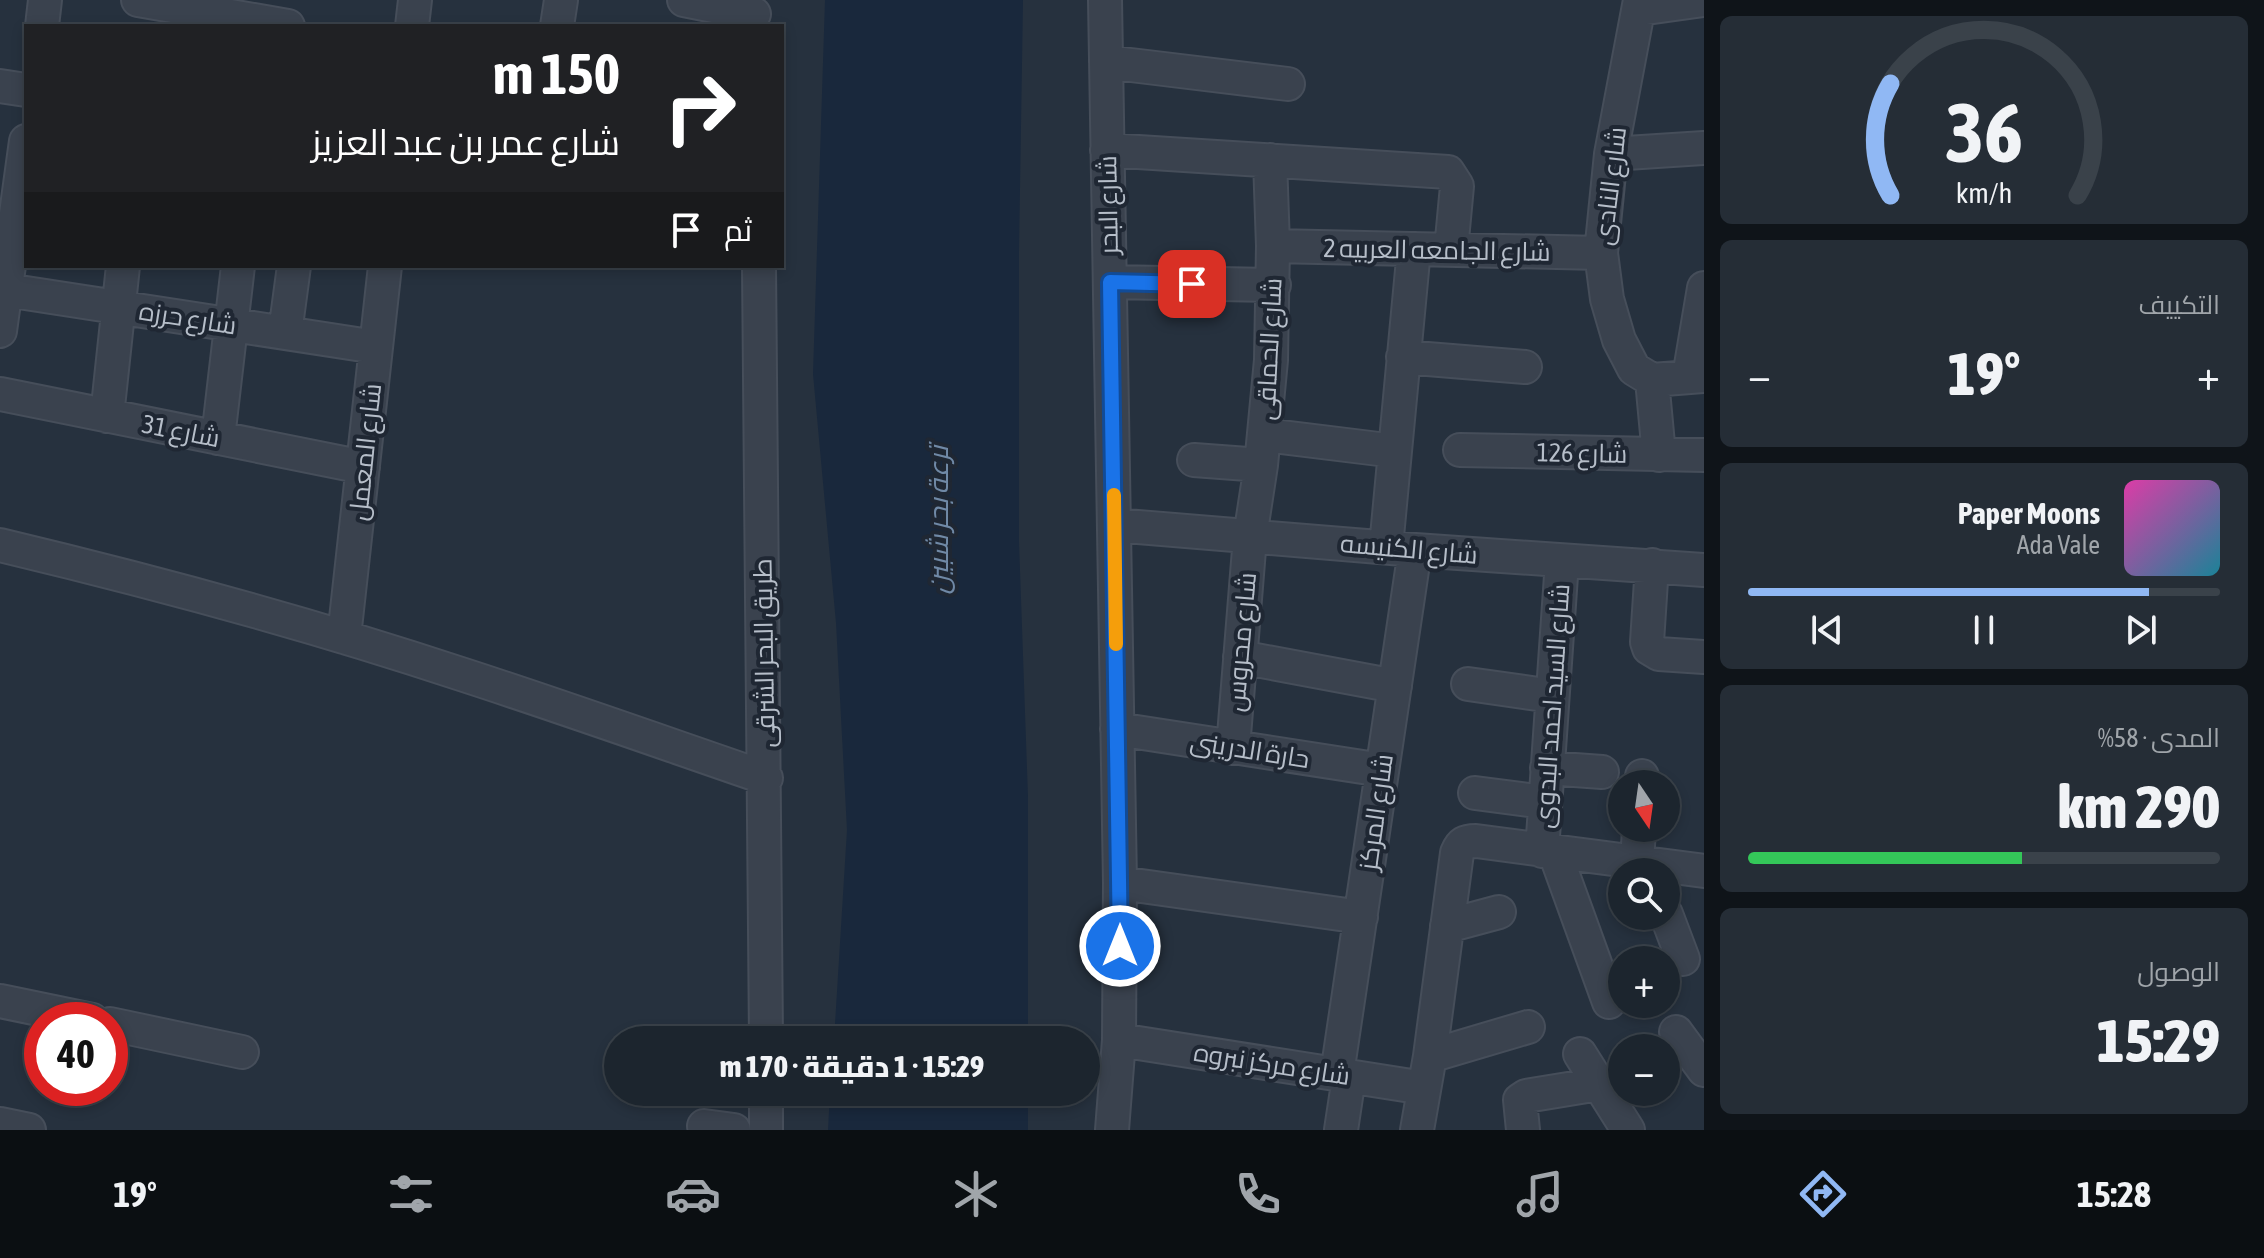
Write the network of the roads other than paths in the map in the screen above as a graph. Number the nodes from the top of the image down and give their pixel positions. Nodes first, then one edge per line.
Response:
1 (45, 0) edge
2 (415, 0) edge
3 (561, 0) edge
4 (684, 0) edge
5 (1105, 0) edge
6 (1703, 0) edge
7 (1640, 4) edge
8 (147, 7) edge
9 (754, 13) edge
10 (271, 18) edge
11 (42, 24) edge
12 (412, 24) edge
13 (557, 24) edge
14 (1106, 62) junction
15 (1288, 84) dead end
16 (0, 86) edge
17 (24, 90) edge
18 (1704, 148) edge
19 (24, 150) edge
20 (1107, 150) junction
21 (1611, 154) junction
22 (1270, 160) junction
23 (15, 193) edge
24 (1273, 246) junction
25 (1414, 249) junction
26 (1451, 250) junction
27 (1601, 253) junction
28 (123, 268) edge
29 (238, 268) edge
30 (294, 268) edge
31 (385, 268) edge
32 (759, 268) edge
33 (1110, 282) junction
34 (1274, 285) junction
35 (1704, 288) edge
36 (3, 289) edge
37 (119, 308) junction
38 (231, 325) junction
39 (0, 331) edge
40 (285, 333) junction
41 (376, 347) junction
42 (1403, 357) junction
43 (1525, 367) dead end
44 (1643, 375) junction
45 (1697, 376) edge
46 (0, 394) edge
47 (107, 416) junction
48 (218, 438) junction
49 (1263, 450) junction
50 (1460, 450) dead end
51 (1395, 451) junction
52 (1659, 455) junction
53 (1704, 455) edge
54 (1194, 460) dead end
55 (363, 467) junction
56 (1114, 525) junction
57 (1250, 537) junction
58 (0, 545) edge
59 (1400, 549) junction
60 (1562, 561) junction
61 (1652, 565) junction
62 (1704, 570) edge
63 (344, 637) junction
64 (1240, 657) junction
65 (1704, 657) edge
66 (1468, 684) dead end
67 (1395, 686) junction
68 (1552, 696) junction
69 (1117, 729) junction
70 (1233, 748) junction
71 (1547, 768) junction
72 (1382, 770) junction
73 (1602, 772) dead end
74 (766, 778) junction
75 (1475, 793) dead end
76 (1544, 802) junction
77 (1548, 852) junction
78 (1608, 861) edge
79 (1680, 869) edge
80 (1704, 871) edge
81 (1120, 883) junction
82 (1499, 912) dead end
83 (1361, 917) junction
84 (1447, 926) junction
85 (1672, 930) edge
86 (1683, 959) dead end
87 (1608, 1000) edge
88 (0, 1001) edge
89 (24, 1006) edge
90 (766, 1026) edge
91 (1528, 1027) dead end
92 (128, 1028) edge
93 (1676, 1032) dead end
94 (1119, 1040) junction
95 (242, 1052) dead end
96 (1580, 1054) dead end
97 (1430, 1056) junction
98 (1704, 1070) edge
99 (1343, 1076) junction
100 (1599, 1084) junction
101 (1424, 1088) junction
102 (766, 1106) edge
103 (0, 1124) edge
104 (29, 1130) edge
105 (766, 1130) edge
106 (1112, 1130) edge
107 (1341, 1130) edge
108 (1417, 1130) edge
109 (1523, 1130) edge
110 (1628, 1130) edge

1 - 11 street
2 - 12 street
3 - 13 street
4 - 9 street
5 - 14 street, شارع البحر
6 - 7 street
7 - 21 street, شارع النادى
8 - 10 street
14 - 15 street
14 - 20 street, شارع البحر
16 - 17 street
18 - 21 street
19 - 23 street
20 - 22 street
20 - 33 street, شارع البحر
21 - 27 street, شارع النادى
22 - 24 street, شارع الحماقى
22 - 26 street
23 - 36 street
24 - 25 street, شارع الجامعه العربيه 2
24 - 34 street, شارع الحماقى
25 - 26 street, شارع الجامعه العربيه 2
25 - 42 street, شارع المركز
26 - 27 street, شارع الجامعه العربيه 2
27 - 44 street, شارع النادى
28 - 37 street
29 - 38 street
30 - 40 street
31 - 41 street, شارع المعمل
32 - 74 street, طريق البحر الشرقى
33 - 34 street
33 - 56 street, شارع البحر
34 - 49 street, شارع الحماقى
35 - 45 street
36 - 37 street, شارع حرزه
36 - 39 street
37 - 38 street, شارع حرزه
37 - 47 street
38 - 40 street, شارع حرزه
38 - 48 street
40 - 41 street, شارع حرزه
41 - 55 street, شارع المعمل
42 - 43 street
42 - 51 street, شارع المركز
44 - 45 street
44 - 52 street, شارع النادى
46 - 47 street, شارع 31
47 - 48 street, شارع 31
48 - 55 street, شارع 31
49 - 51 street
49 - 54 street
49 - 57 street, شارع الحماقى
50 - 52 street, شارع 126
51 - 59 street, شارع المركز
52 - 53 street, شارع 126
55 - 63 street, شارع المعمل
56 - 57 street, شارع الكنيسه
56 - 69 street, شارع البحر
57 - 59 street, شارع الكنيسه
57 - 64 street, شارع محروس
58 - 63 street
59 - 60 street, شارع الكنيسه
59 - 67 street, شارع المركز
60 - 61 street, شارع الكنيسه
60 - 68 street, شارع السيد احمد البدوى
61 - 62 street, شارع الكنيسه
61 - 65 street
63 - 74 street
64 - 67 street
64 - 70 street, شارع محروس
66 - 68 street
67 - 72 street, شارع المركز
68 - 71 street, شارع السيد احمد البدوى
69 - 70 street, حارة الدرينى
69 - 81 street, شارع البحر
70 - 72 street, حارة الدرينى
71 - 73 street
71 - 76 street, شارع السيد احمد البدوى
72 - 83 street, شارع المركز
74 - 90 street, طريق البحر الشرقى
75 - 76 street
76 - 77 street, شارع السيد احمد البدوى
77 - 78 street
77 - 84 street
77 - 87 street
79 - 80 street
81 - 83 street
81 - 94 street, شارع البحر
82 - 84 street
83 - 99 street, شارع المركز
84 - 97 street
85 - 86 street
88 - 89 street
91 - 97 street
92 - 95 street
93 - 98 street
94 - 99 street, شارع مركز نبروه
94 - 106 street, شارع البحر
96 - 100 street
97 - 101 street
99 - 101 street, شارع مركز نبروه
99 - 107 street, شارع المركز
100 - 109 street
100 - 110 street
101 - 108 street
102 - 105 street
103 - 104 street

